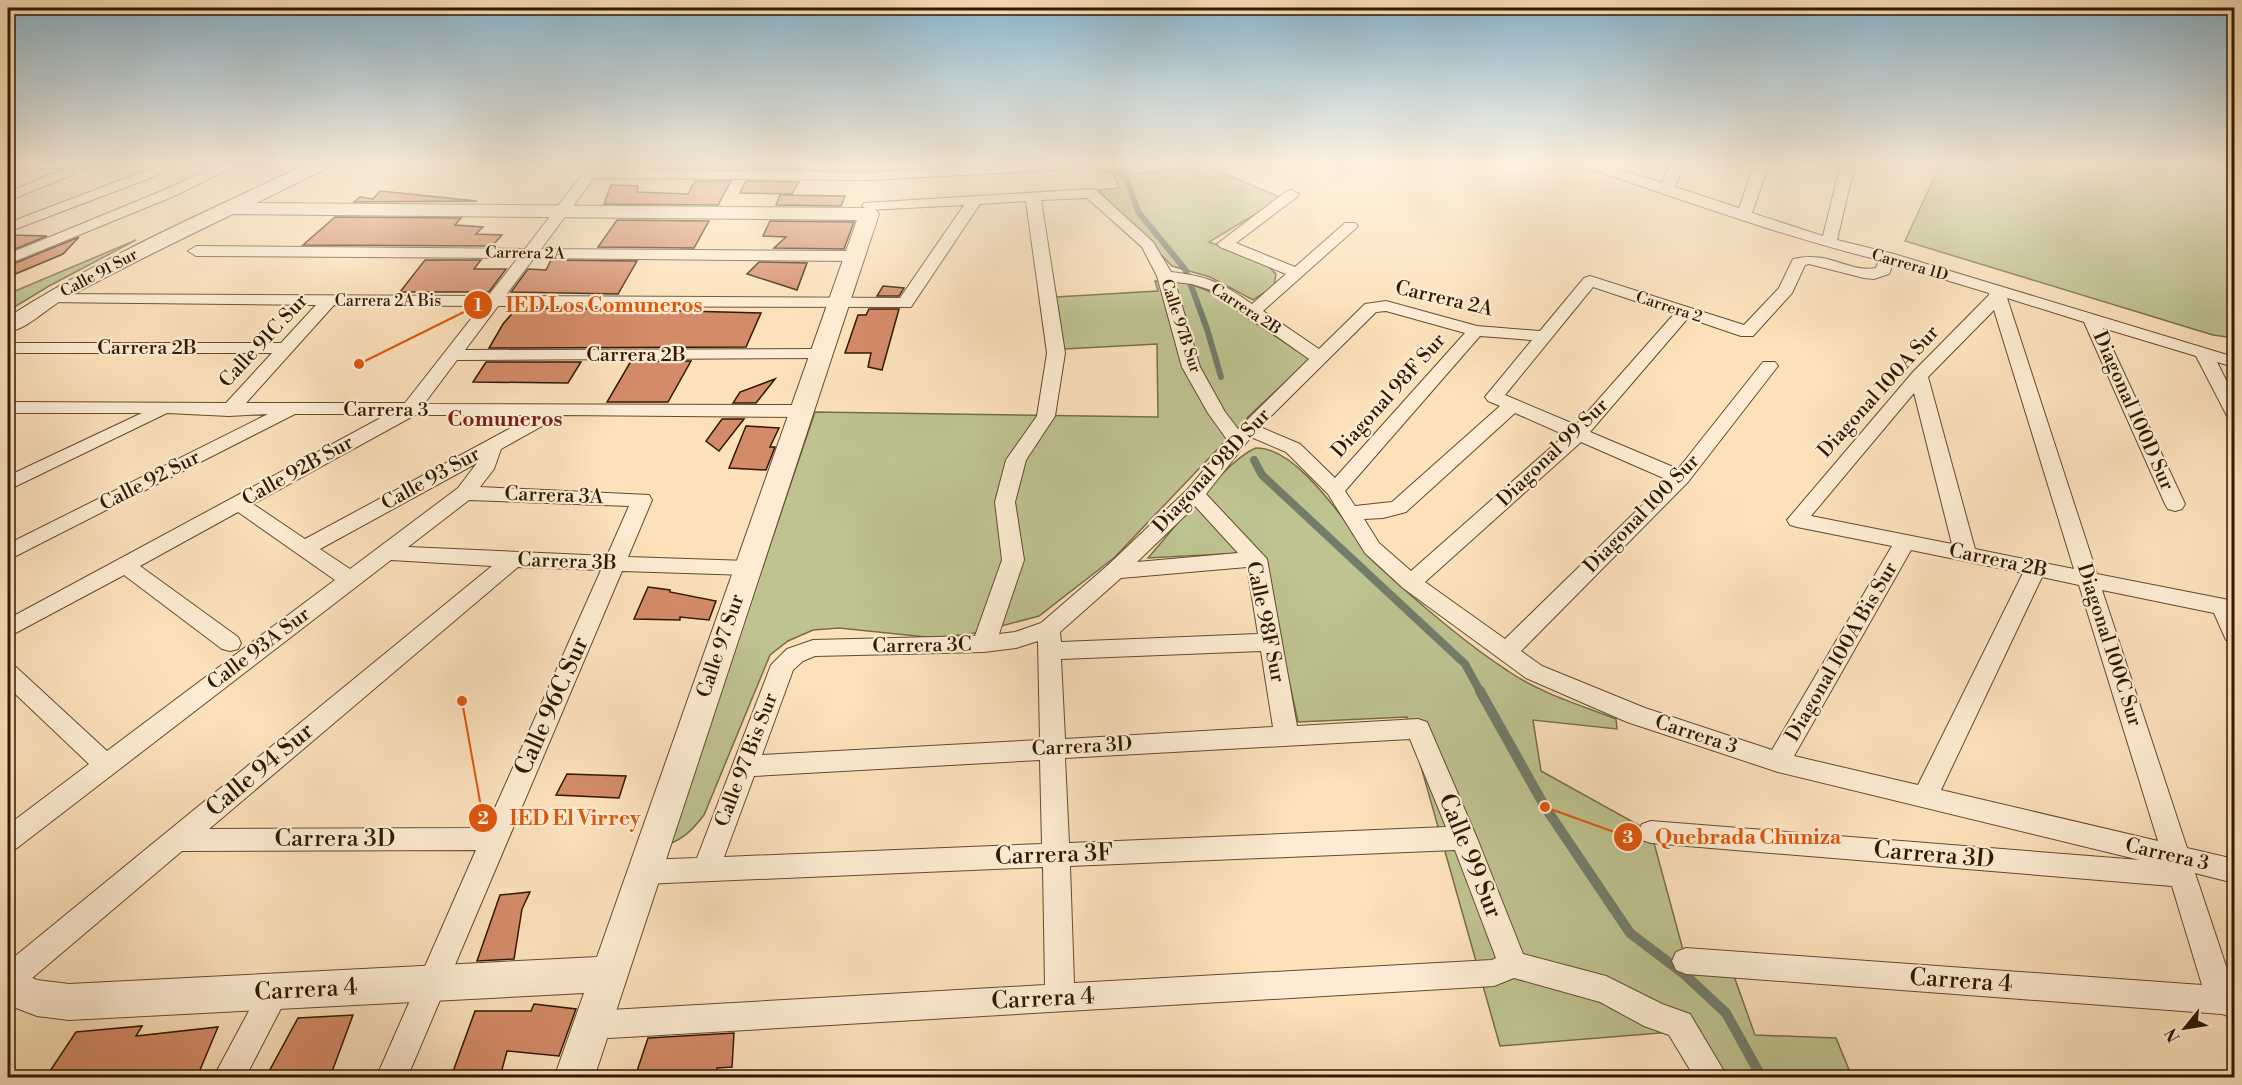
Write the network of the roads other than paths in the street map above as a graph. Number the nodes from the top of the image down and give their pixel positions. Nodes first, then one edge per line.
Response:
1 (46, 214) edge
2 (119, 214) edge
3 (219, 214) edge
4 (559, 214) edge
5 (868, 214) edge
6 (966, 214) edge
7 (1036, 214) edge
8 (1114, 214) edge
9 (1266, 214) edge
10 (1737, 214) edge
11 (1836, 214) edge
12 (1744, 216) joint
13 (1350, 226) dead end
14 (8, 228) edge
15 (31, 241) dead end
16 (8, 242) edge
17 (1829, 243) junction
18 (196, 251) dead end
19 (529, 253) junction
20 (854, 256) junction
21 (1888, 257) junction
22 (8, 259) edge
23 (1297, 273) junction
24 (1179, 277) junction
25 (1997, 293) junction
26 (50, 299) junction
27 (330, 300) junction
28 (493, 301) junction
29 (838, 303) junction
30 (1371, 308) joint
31 (1253, 312) junction
32 (1685, 312) junction
33 (2091, 319) junction
34 (8, 326) edge
35 (1476, 331) junction
36 (1545, 336) junction
37 (8, 348) edge
38 (286, 348) junction
39 (2203, 353) junction
40 (821, 354) junction
41 (452, 355) junction
42 (1320, 358) junction
43 (2235, 362) edge
44 (1769, 366) dead end
45 (1919, 376) junction
46 (1513, 405) junction
47 (8, 407) edge
48 (36, 409) junction
49 (164, 409) junction
50 (229, 410) junction
51 (292, 410) junction
52 (410, 410) junction
53 (557, 411) junction
54 (801, 411) junction
55 (2235, 412) edge
56 (8, 422) edge
57 (1579, 434) junction
58 (1243, 435) junction
59 (493, 445) junction
60 (1681, 478) junction
61 (8, 484) edge
62 (1335, 490) junction
63 (465, 493) junction
64 (1195, 494) junction
65 (642, 500) joint
66 (238, 503) junction
67 (2175, 504) dead end
68 (1351, 513) junction
69 (1797, 520) joint
70 (1905, 542) junction
71 (306, 548) junction
72 (8, 553) edge
73 (386, 553) junction
74 (1965, 553) junction
75 (1256, 559) junction
76 (513, 560) junction
77 (614, 564) junction
78 (124, 565) junction
79 (748, 568) junction
80 (2036, 568) junction
81 (1115, 571) junction
82 (2088, 579) junction
83 (350, 580) junction
84 (1411, 583) junction
85 (2228, 607) edge
86 (8, 628) edge
87 (2235, 634) edge
88 (1049, 640) junction
89 (1272, 642) junction
90 (230, 643) dead end
91 (984, 645) junction
92 (1506, 652) junction
93 (795, 655) joint
94 (8, 673) edge
95 (1418, 729) joint
96 (1287, 736) junction
97 (1052, 748) junction
98 (1778, 762) junction
99 (106, 765) junction
100 (745, 766) junction
101 (1925, 797) junction
102 (1651, 832) dead end
103 (1464, 838) junction
104 (494, 839) junction
105 (8, 840) edge
106 (176, 840) junction
107 (1056, 855) junction
108 (2179, 866) junction
109 (706, 870) junction
110 (2235, 871) edge
111 (643, 872) junction
112 (1686, 962) dead end
113 (1504, 968) junction
114 (609, 974) junction
115 (8, 980) edge
116 (432, 983) junction
117 (8, 985) edge
118 (275, 991) junction
119 (1060, 998) junction
120 (2228, 1002) edge
121 (592, 1025) junction
122 (228, 1077) edge
123 (390, 1077) edge
124 (574, 1077) edge
125 (1713, 1077) edge

1 - 14 street
2 - 22 street
3 - 26 street, Calle 91 Sur
4 - 19 street, Calle 92B Sur
5 - 20 street, Calle 97 Sur
6 - 29 street, Carrera 2A Bis
7 - 91 street
8 - 24 street, Calle 97B Sur
9 - 23 street
10 - 12 street, Carrera 1D
11 - 17 street
12 - 17 street, Carrera 1D
13 - 23 street
15 - 16 street
17 - 21 street, Carrera 1D
18 - 19 street, Carrera 2A
19 - 20 street, Carrera 2A
19 - 28 street, Calle 92B Sur
20 - 29 street, Calle 97 Sur
21 - 25 street, Carrera 1D
21 - 32 street, Carrera 2
23 - 31 street
24 - 31 street, Carrera 2B
24 - 58 street, Calle 97B Sur
25 - 33 street, Carrera 1D
25 - 45 street, Diagonal 100A Sur
25 - 82 street, Diagonal 100C Sur
26 - 27 street, Carrera 2A Bis
26 - 34 street, Calle 91 Sur
27 - 28 street, Carrera 2A Bis
27 - 38 street, Calle 91C Sur
28 - 29 street, Carrera 2A Bis
28 - 41 street, Calle 92B Sur
29 - 40 street, Calle 97 Sur
30 - 35 street, Carrera 2A
30 - 42 street, Diagonal 98D Sur
31 - 42 street, Carrera 2B
32 - 36 street, Carrera 2
32 - 57 street, Diagonal 99 Sur
33 - 39 street, Carrera 1D
33 - 67 street, Diagonal 100D Sur
35 - 36 street, Carrera 2A
35 - 62 street, Diagonal 98F Sur
36 - 46 street
37 - 38 street, Carrera 2B
38 - 50 street, Calle 91C Sur
39 - 43 street, Carrera 1D
39 - 55 street
40 - 41 street, Carrera 2B
40 - 54 street, Calle 97 Sur
41 - 52 street, Calle 92B Sur
42 - 58 street, Diagonal 98D Sur
44 - 60 street, Diagonal 100 Sur
45 - 69 street, Diagonal 100A Sur
45 - 74 street
46 - 57 street
46 - 68 street
47 - 48 street, Carrera 3
48 - 49 street, Carrera 3
48 - 56 street
49 - 50 street, Carrera 3
49 - 61 street
50 - 51 street, Carrera 3
51 - 52 street, Carrera 3
51 - 72 street, Calle 92 Sur
52 - 53 street, Carrera 3
52 - 66 street, Calle 92B Sur
53 - 54 street, Carrera 3
53 - 59 street, Calle 93 Sur
54 - 79 street, Calle 97 Sur
57 - 60 street
57 - 84 street, Diagonal 99 Sur
58 - 62 street, Carrera 3
58 - 64 street, Diagonal 98D Sur
59 - 63 street, Calle 93A Sur
59 - 71 street, Calle 93 Sur
60 - 92 street, Diagonal 100 Sur
62 - 68 street, Carrera 3
63 - 65 street, Carrera 3A
63 - 73 street, Calle 93A Sur
64 - 75 street, Calle 98F Sur
64 - 81 street, Diagonal 98D Sur
65 - 77 street, Calle 96C Sur
66 - 71 street
66 - 78 street, Calle 92B Sur
68 - 84 street, Carrera 3
69 - 70 street, Carrera 2B
70 - 74 street, Carrera 2B
70 - 98 street, Diagonal 100A Bis Sur
71 - 83 street
73 - 76 street, Carrera 3B
73 - 83 street, Calle 93A Sur
74 - 80 street, Carrera 2B
75 - 81 street
75 - 89 street, Calle 98F Sur
76 - 77 street, Carrera 3B
76 - 106 street, Calle 94 Sur
77 - 79 street, Carrera 3B
77 - 104 street, Calle 96C Sur
78 - 86 street, Calle 92B Sur
78 - 90 street
79 - 111 street, Calle 97 Sur
80 - 82 street, Carrera 2B
80 - 101 street
81 - 88 street, Diagonal 98D Sur
82 - 85 street, Carrera 2B
82 - 108 street, Diagonal 100C Sur
83 - 99 street, Calle 93A Sur
84 - 92 street, Carrera 3
85 - 87 street
88 - 89 street, Carrera 3C
88 - 91 street, Carrera 3C
88 - 97 street
89 - 96 street, Calle 98F Sur
91 - 93 street, Carrera 3C
92 - 98 street, Carrera 3
93 - 100 street, Calle 97 Bis Sur
94 - 99 street
95 - 96 street, Carrera 3D
95 - 103 street, Calle 99 Sur
96 - 97 street, Carrera 3D
97 - 100 street, Carrera 3D
97 - 107 street
98 - 101 street, Carrera 3
99 - 105 street, Calle 93A Sur
100 - 109 street, Calle 97 Bis Sur
101 - 108 street, Carrera 3
102 - 108 street, Carrera 3D
103 - 107 street, Carrera 3F
103 - 113 street, Calle 99 Sur
104 - 106 street, Carrera 3D
104 - 116 street, Calle 96C Sur
106 - 115 street, Calle 94 Sur
107 - 109 street, Carrera 3F
107 - 119 street
108 - 110 street, Carrera 3
108 - 120 street, Diagonal 100C Sur
109 - 111 street, Carrera 3F
111 - 114 street, Calle 97 Sur
112 - 120 street, Carrera 4
113 - 119 street, Carrera 4
113 - 125 street
114 - 116 street, Carrera 4
114 - 121 street, Calle 97 Sur
116 - 118 street, Carrera 4
116 - 123 street, Calle 96C Sur
117 - 118 street, Carrera 4
118 - 122 street
119 - 121 street, Carrera 4
121 - 124 street, Calle 97 Sur

